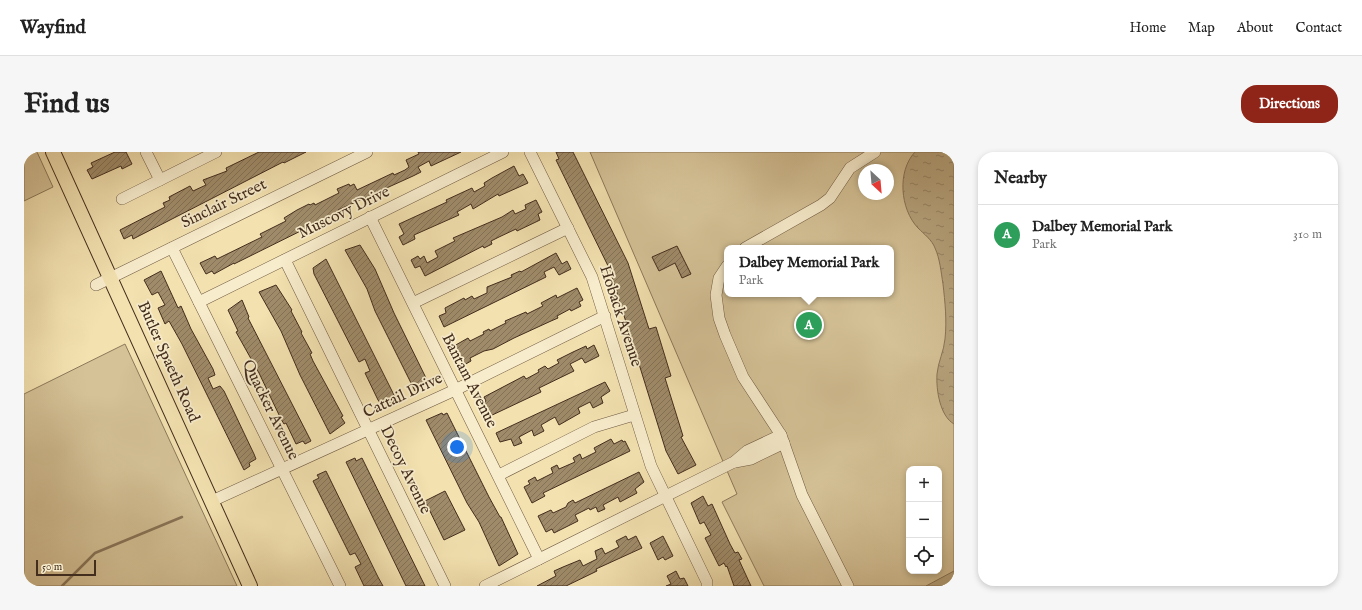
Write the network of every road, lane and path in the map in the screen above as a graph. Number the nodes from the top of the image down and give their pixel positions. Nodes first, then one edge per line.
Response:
1 (53, 152) edge
2 (146, 152) edge
3 (216, 152) edge
4 (367, 152) edge
5 (503, 152) edge
6 (530, 152) edge
7 (875, 152) edge
8 (160, 180) junction
9 (122, 199) dead end
10 (370, 217) junction
11 (568, 228) junction
12 (750, 245) edge
13 (172, 248) junction
14 (285, 260) junction
15 (724, 270) edge
16 (111, 278) junction
17 (96, 285) dead end
18 (199, 302) junction
19 (413, 303) junction
20 (605, 316) junction
21 (455, 390) junction
22 (634, 415) junction
23 (368, 430) junction
24 (783, 439) junction
25 (282, 470) junction
26 (499, 476) junction
27 (665, 496) junction
28 (212, 501) junction
29 (539, 559) junction
30 (250, 586) edge
31 (340, 586) edge
32 (445, 586) edge
33 (485, 586) edge
34 (708, 586) edge
35 (848, 586) edge

1 - 16 main road, Butler Spaeth Road
2 - 8 street
3 - 8 street
4 - 13 street, Sinclair Street
5 - 10 street, Muscovy Drive
6 - 11 street, Hoback Avenue
7 - 12 street
8 - 9 street
10 - 14 street, Muscovy Drive
10 - 19 street, Bantam Avenue
11 - 19 street
11 - 20 street, Hoback Avenue
13 - 16 street, Sinclair Street
13 - 18 street, Quacker Avenue
14 - 18 street, Muscovy Drive
14 - 23 street, Decoy Avenue
15 - 24 street
16 - 17 street, Sinclair Street
16 - 28 main road, Butler Spaeth Road
18 - 25 street, Quacker Avenue
19 - 21 street, Bantam Avenue
20 - 21 street, Cattail Drive
20 - 22 street, Hoback Avenue
21 - 23 street, Cattail Drive
21 - 26 street, Bantam Avenue
22 - 26 street
22 - 27 street, Hoback Avenue
23 - 25 street, Cattail Drive
23 - 32 street, Decoy Avenue
24 - 27 street
24 - 35 street
25 - 28 street, Cattail Drive
25 - 31 street, Quacker Avenue
26 - 29 street, Bantam Avenue
27 - 29 street
27 - 34 street, Hoback Avenue
28 - 30 main road, Butler Spaeth Road
29 - 33 street

